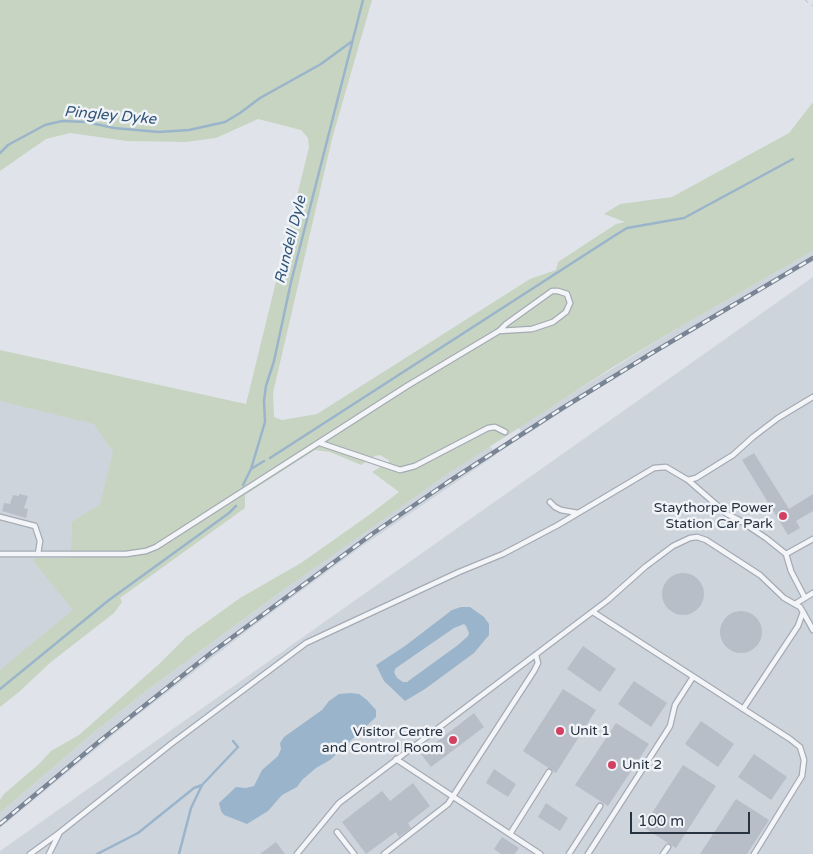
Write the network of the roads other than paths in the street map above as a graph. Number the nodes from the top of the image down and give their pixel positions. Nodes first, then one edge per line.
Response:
1 (499, 331) junction
2 (813, 397) edge
3 (505, 432) dead end
4 (320, 443) junction
5 (688, 480) junction
6 (550, 502) dead end
7 (579, 513) junction
8 (0, 517) edge
9 (813, 539) edge
10 (0, 554) edge
11 (38, 554) junction
12 (786, 554) junction
13 (813, 593) edge
14 (805, 598) junction
15 (795, 604) junction
16 (592, 612) junction
17 (803, 612) junction
18 (813, 630) edge
19 (536, 655) junction
20 (693, 677) junction
21 (743, 709) junction
22 (396, 759) junction
23 (549, 772) dead end
24 (453, 797) junction
25 (600, 806) dead end
26 (337, 832) dead end
27 (59, 833) junction
28 (510, 834) junction
29 (668, 847) dead end
30 (531, 848) junction
31 (30, 854) edge
32 (49, 854) edge
33 (297, 854) edge
34 (354, 854) edge
35 (384, 854) edge
36 (528, 854) edge
37 (540, 854) edge
38 (568, 854) edge
39 (588, 854) edge
40 (663, 854) edge
41 (754, 854) edge

1 - 1 lane
1 - 4 lane
2 - 5 lane
3 - 4 lane
4 - 11 lane
5 - 7 lane
5 - 12 lane
6 - 7 lane
7 - 27 lane
8 - 11 lane
9 - 12 lane
10 - 11 lane
12 - 14 lane
13 - 14 lane
14 - 15 lane
15 - 16 lane
15 - 17 lane
16 - 19 lane
16 - 20 lane
17 - 18 lane
17 - 21 lane
19 - 22 lane
19 - 24 lane
20 - 21 lane
20 - 39 lane
21 - 41 lane
22 - 24 lane
22 - 33 lane
23 - 28 lane
24 - 28 lane
24 - 35 lane
25 - 38 lane
26 - 34 lane
27 - 31 lane
27 - 32 lane
28 - 30 lane
29 - 40 lane
30 - 36 lane
30 - 37 lane

